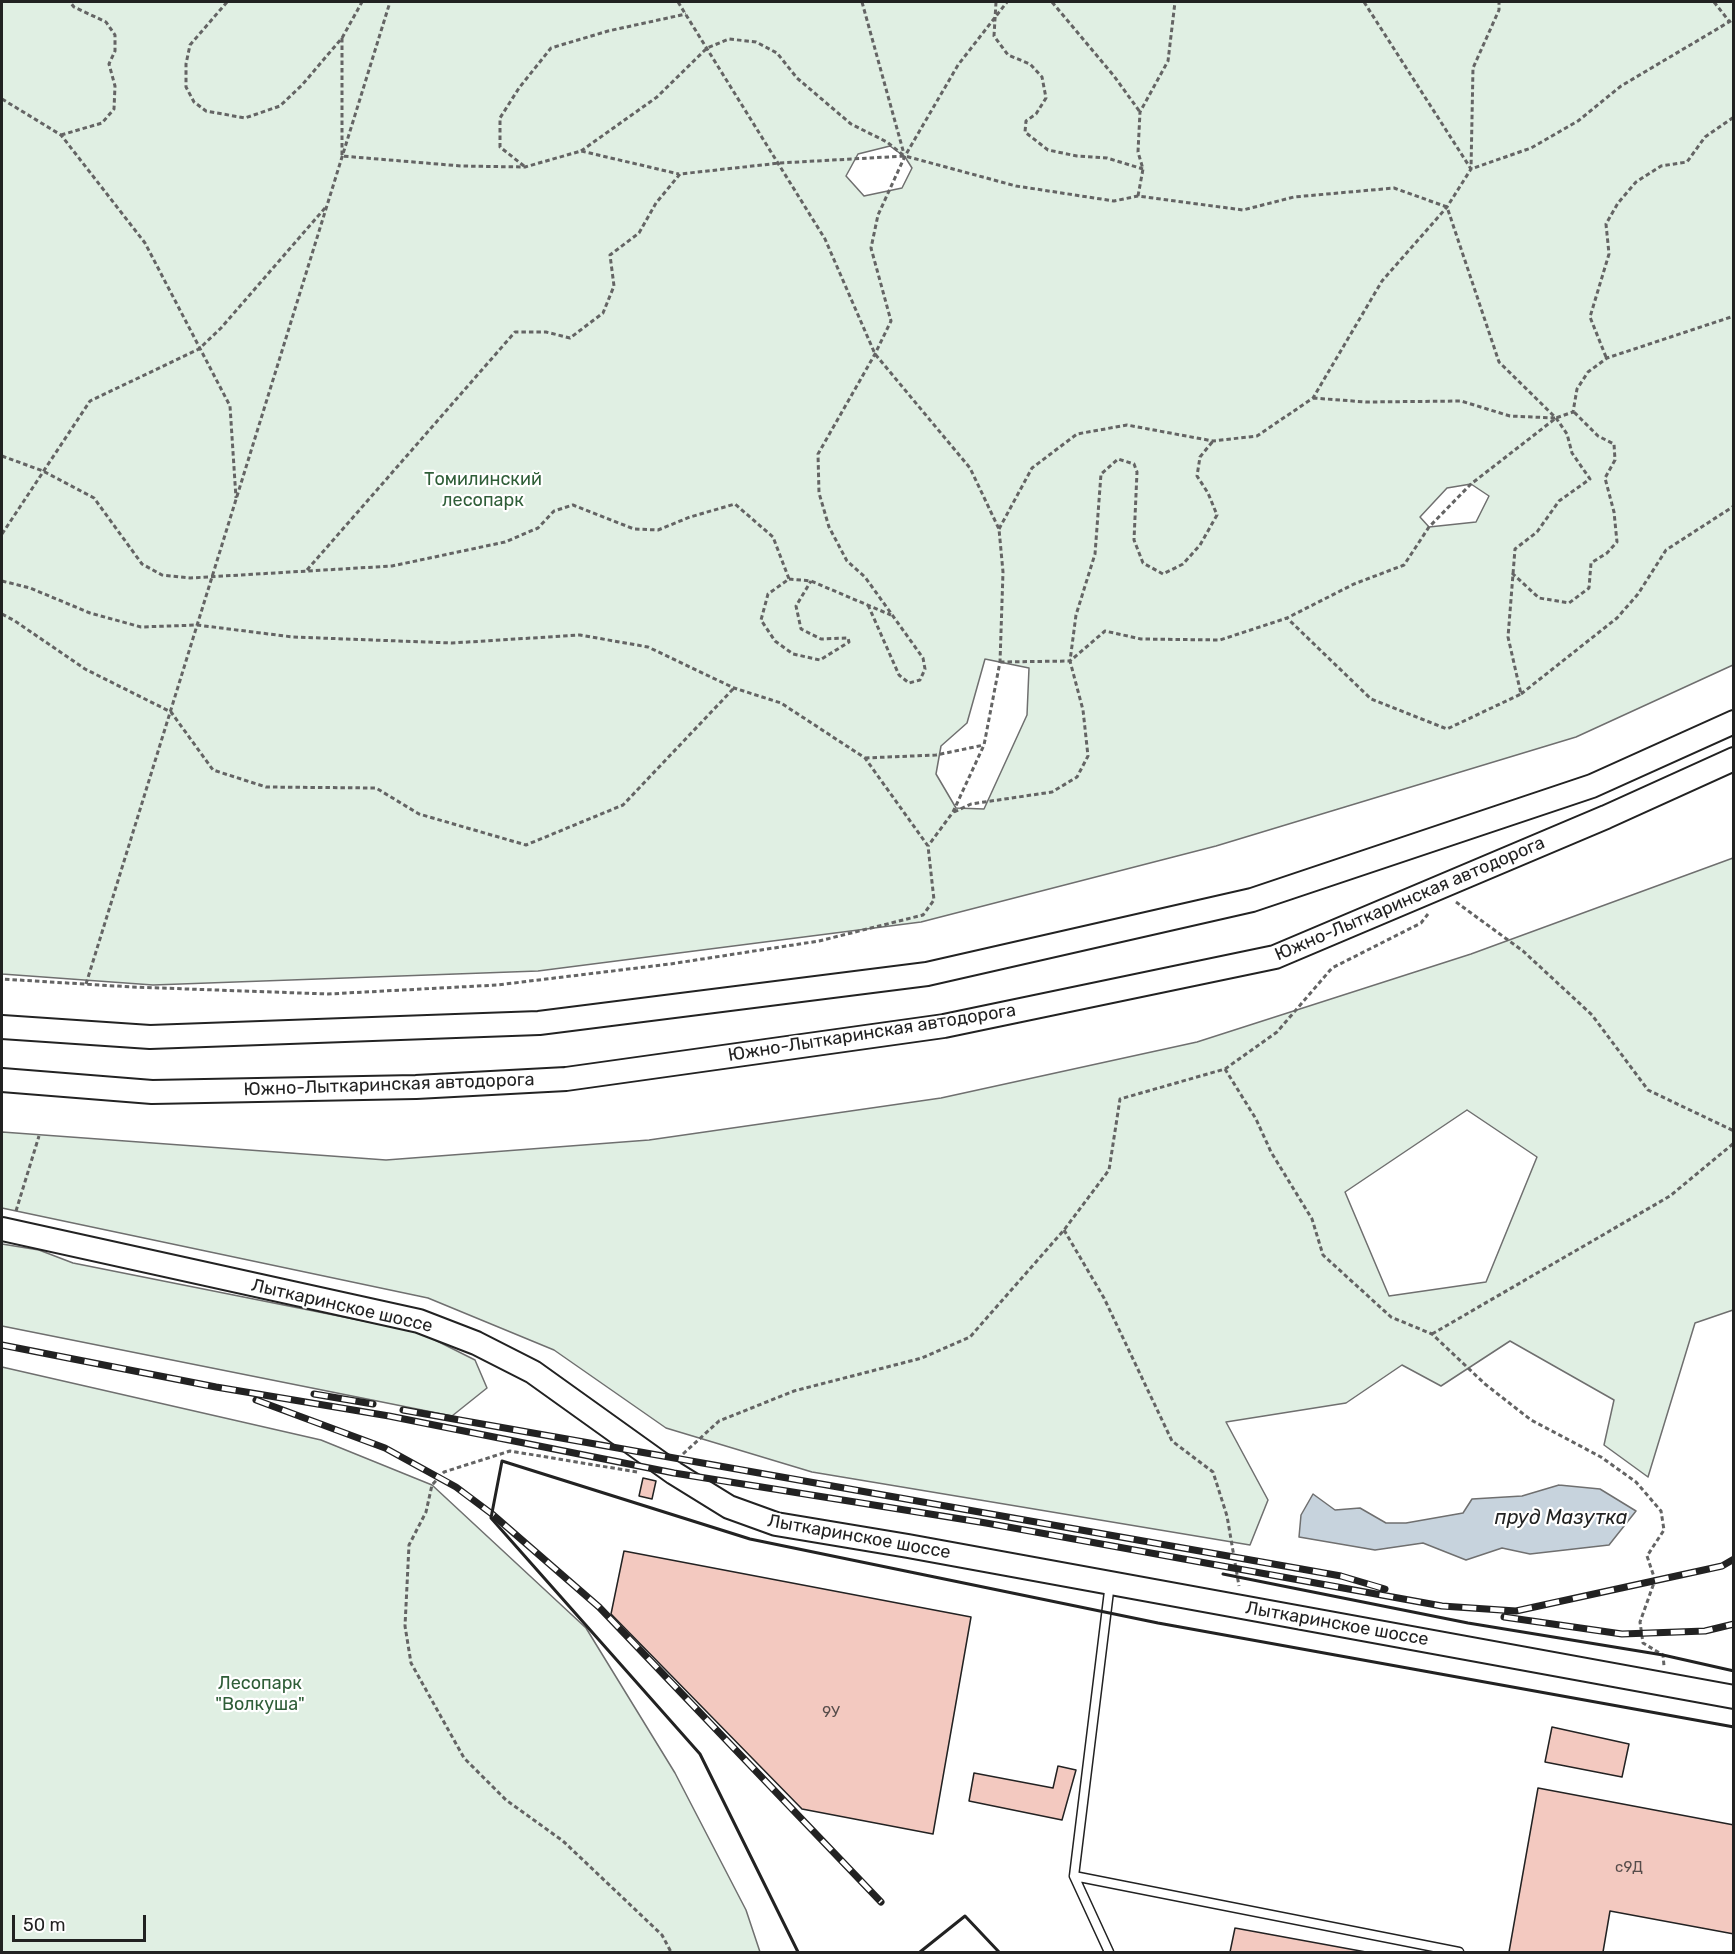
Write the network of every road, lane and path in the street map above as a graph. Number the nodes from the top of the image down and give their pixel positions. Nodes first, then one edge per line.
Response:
1 (70, 2) edge
2 (227, 2) edge
3 (362, 2) edge
4 (390, 2) edge
5 (678, 2) edge
6 (862, 2) edge
7 (996, 2) edge
8 (1007, 2) edge
9 (1052, 2) edge
10 (1175, 2) edge
11 (1364, 2) edge
12 (1499, 2) edge
13 (1714, 2) edge
14 (997, 11) junction
15 (686, 14) junction
16 (1734, 19) edge
17 (1729, 21) junction
18 (342, 38) junction
19 (707, 48) junction
20 (2, 99) edge
21 (1140, 112) junction
22 (1734, 117) edge
23 (61, 135) junction
24 (581, 151) junction
25 (342, 156) junction
26 (904, 156) junction
27 (780, 163) junction
28 (525, 167) junction
29 (1143, 169) junction
30 (1471, 169) junction
31 (680, 174) junction
32 (1138, 196) junction
33 (327, 206) junction
34 (1447, 207) junction
35 (1734, 316) edge
36 (199, 350) junction
37 (875, 354) junction
38 (1607, 358) junction
39 (1313, 398) junction
40 (1573, 412) junction
41 (1556, 418) junction
42 (1213, 441) junction
43 (2, 456) edge
44 (43, 471) junction
45 (236, 500) junction
46 (1734, 506) edge
47 (999, 529) junction
48 (2, 534) edge
49 (307, 570) junction
50 (1512, 573) junction
51 (212, 577) junction
52 (789, 579) junction
53 (811, 580) junction
54 (2, 581) edge
55 (868, 605) junction
56 (2, 614) edge
57 (892, 615) junction
58 (1287, 618) junction
59 (197, 626) junction
60 (1070, 661) junction
61 (1000, 662) junction
62 (734, 688) junction
63 (1521, 694) junction
64 (171, 712) junction
65 (1734, 722) edge
66 (984, 746) junction
67 (865, 758) junction
68 (1734, 759) edge
69 (953, 812) junction
70 (928, 846) junction
71 (1454, 900) dead end
72 (1433, 909) dead end
73 (2, 979) edge
74 (86, 984) junction
75 (2, 1027) edge
76 (1225, 1069) junction
77 (2, 1080) edge
78 (1734, 1131) edge
79 (39, 1136) dead end
80 (1734, 1143) edge
81 (6, 1230) edge
82 (1064, 1230) junction
83 (1432, 1334) junction
84 (658, 1471) junction
85 (1110, 1583) junction
86 (1239, 1588) dead end
87 (1666, 1686) junction
88 (1734, 1697) edge
89 (1074, 1876) junction
90 (671, 1953) edge
91 (1109, 1953) edge
92 (1459, 1953) edge

1 - 23 path
2 - 18 path
3 - 18 path
4 - 25 path
5 - 15 path
6 - 26 path
7 - 14 path
8 - 14 path
9 - 21 path
10 - 21 path
11 - 30 path
12 - 30 path
13 - 17 path
14 - 26 path
14 - 29 path
15 - 19 path
15 - 28 path
16 - 17 path
17 - 30 path
18 - 25 path
19 - 24 path
19 - 26 path
19 - 27 path
20 - 23 path
21 - 29 path
22 - 38 path
23 - 36 path
24 - 28 path
24 - 31 path
25 - 28 path
25 - 33 path
26 - 27 path
26 - 32 path
26 - 37 path
27 - 31 path
27 - 37 path
29 - 32 path
30 - 34 path
31 - 49 path
32 - 34 path
33 - 36 path
33 - 45 path
34 - 39 path
34 - 41 path
35 - 38 path
36 - 44 path
36 - 45 path
37 - 47 path
37 - 57 path
38 - 40 path
39 - 41 path
39 - 42 path
40 - 41 path
40 - 50 path
41 - 50 path
41 - 58 path
42 - 47 path
42 - 60 path
43 - 44 path
44 - 48 path
44 - 51 path
45 - 51 path
46 - 63 path
47 - 61 path
49 - 51 path
49 - 52 path
50 - 63 path
51 - 59 path
52 - 53 path
52 - 53 path
53 - 55 path
54 - 59 path
55 - 57 path
55 - 57 path
56 - 64 path
58 - 60 path
58 - 63 path
59 - 62 path
59 - 64 path
60 - 61 path
60 - 69 path
61 - 66 path
62 - 64 path
62 - 67 path
64 - 74 path
65 - 75 main road, Южно-Лыткаринская автодорога
66 - 67 path
66 - 69 path
67 - 70 path
68 - 77 main road, Южно-Лыткаринская автодорога
69 - 70 path
70 - 74 path
71 - 78 path
72 - 76 path
73 - 74 path
76 - 82 path
76 - 83 path
79 - 81 path
80 - 83 path
81 - 84 main road, Лыткаринское шоссе
82 - 84 path
82 - 86 path
83 - 87 path
84 - 85 main road, Лыткаринское шоссе
84 - 90 path
85 - 87 main road, Лыткаринское шоссе
85 - 89 lane
87 - 88 main road, Лыткаринское шоссе
89 - 91 lane
89 - 92 lane

